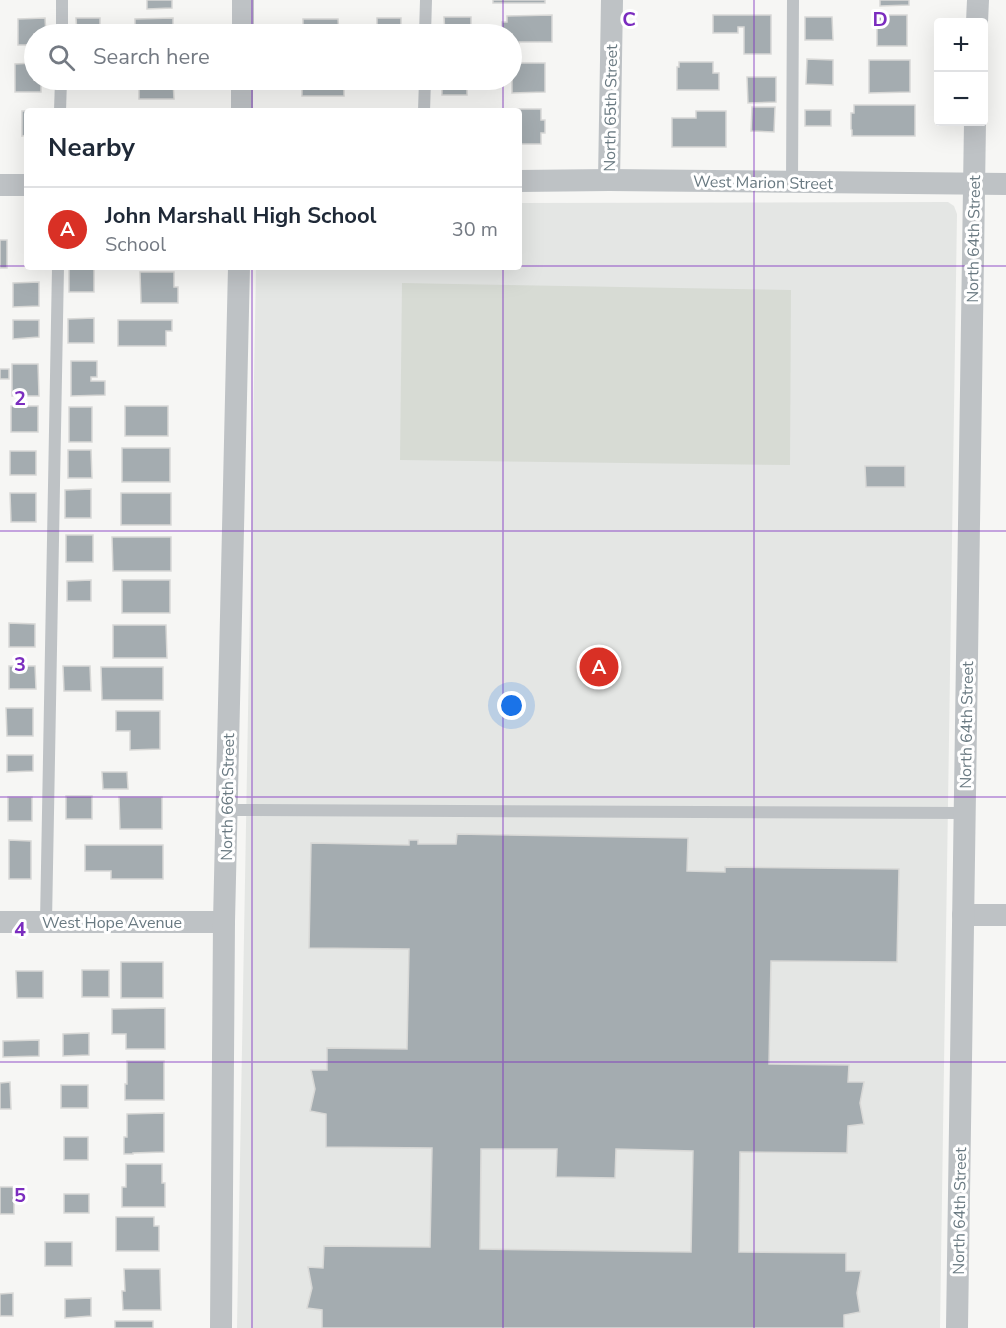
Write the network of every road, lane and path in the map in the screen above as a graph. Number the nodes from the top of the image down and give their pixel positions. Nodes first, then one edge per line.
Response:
1 (62, 0) edge
2 (243, 0) edge
3 (426, 0) edge
4 (612, 0) edge
5 (794, 0) edge
6 (978, 0) edge
7 (977, 18) edge
8 (62, 24) edge
9 (243, 24) edge
10 (425, 24) edge
11 (61, 90) edge
12 (242, 90) edge
13 (425, 90) edge
14 (60, 108) edge
15 (242, 108) edge
16 (424, 108) edge
17 (975, 126) edge
18 (609, 180) junction
19 (522, 181) edge
20 (792, 182) junction
21 (974, 184) junction
22 (1006, 184) edge
23 (0, 185) edge
24 (24, 185) edge
25 (58, 270) edge
26 (239, 270) edge
27 (226, 810) junction
28 (965, 813) junction
29 (963, 915) junction
30 (1006, 915) edge
31 (0, 922) edge
32 (46, 922) junction
33 (224, 922) junction
34 (221, 1328) edge
35 (957, 1328) edge

1 - 8 lane
2 - 9 street
3 - 10 lane
4 - 18 street, North 65th Street
5 - 20 lane
6 - 7 street
11 - 14 lane
12 - 15 street
13 - 16 lane
17 - 21 street, North 64th Street
18 - 19 street, West Marion Street
18 - 20 street, West Marion Street
20 - 21 street, West Marion Street
21 - 22 street, West Marion Street
21 - 28 street, North 64th Street
23 - 24 street
25 - 32 lane
26 - 27 street, North 66th Street
27 - 28 lane
27 - 33 street, North 66th Street
28 - 29 street, North 64th Street
29 - 30 street
29 - 35 street, North 64th Street
31 - 32 street, West Hope Avenue
32 - 33 street, West Hope Avenue
33 - 34 street, North 66th Street

